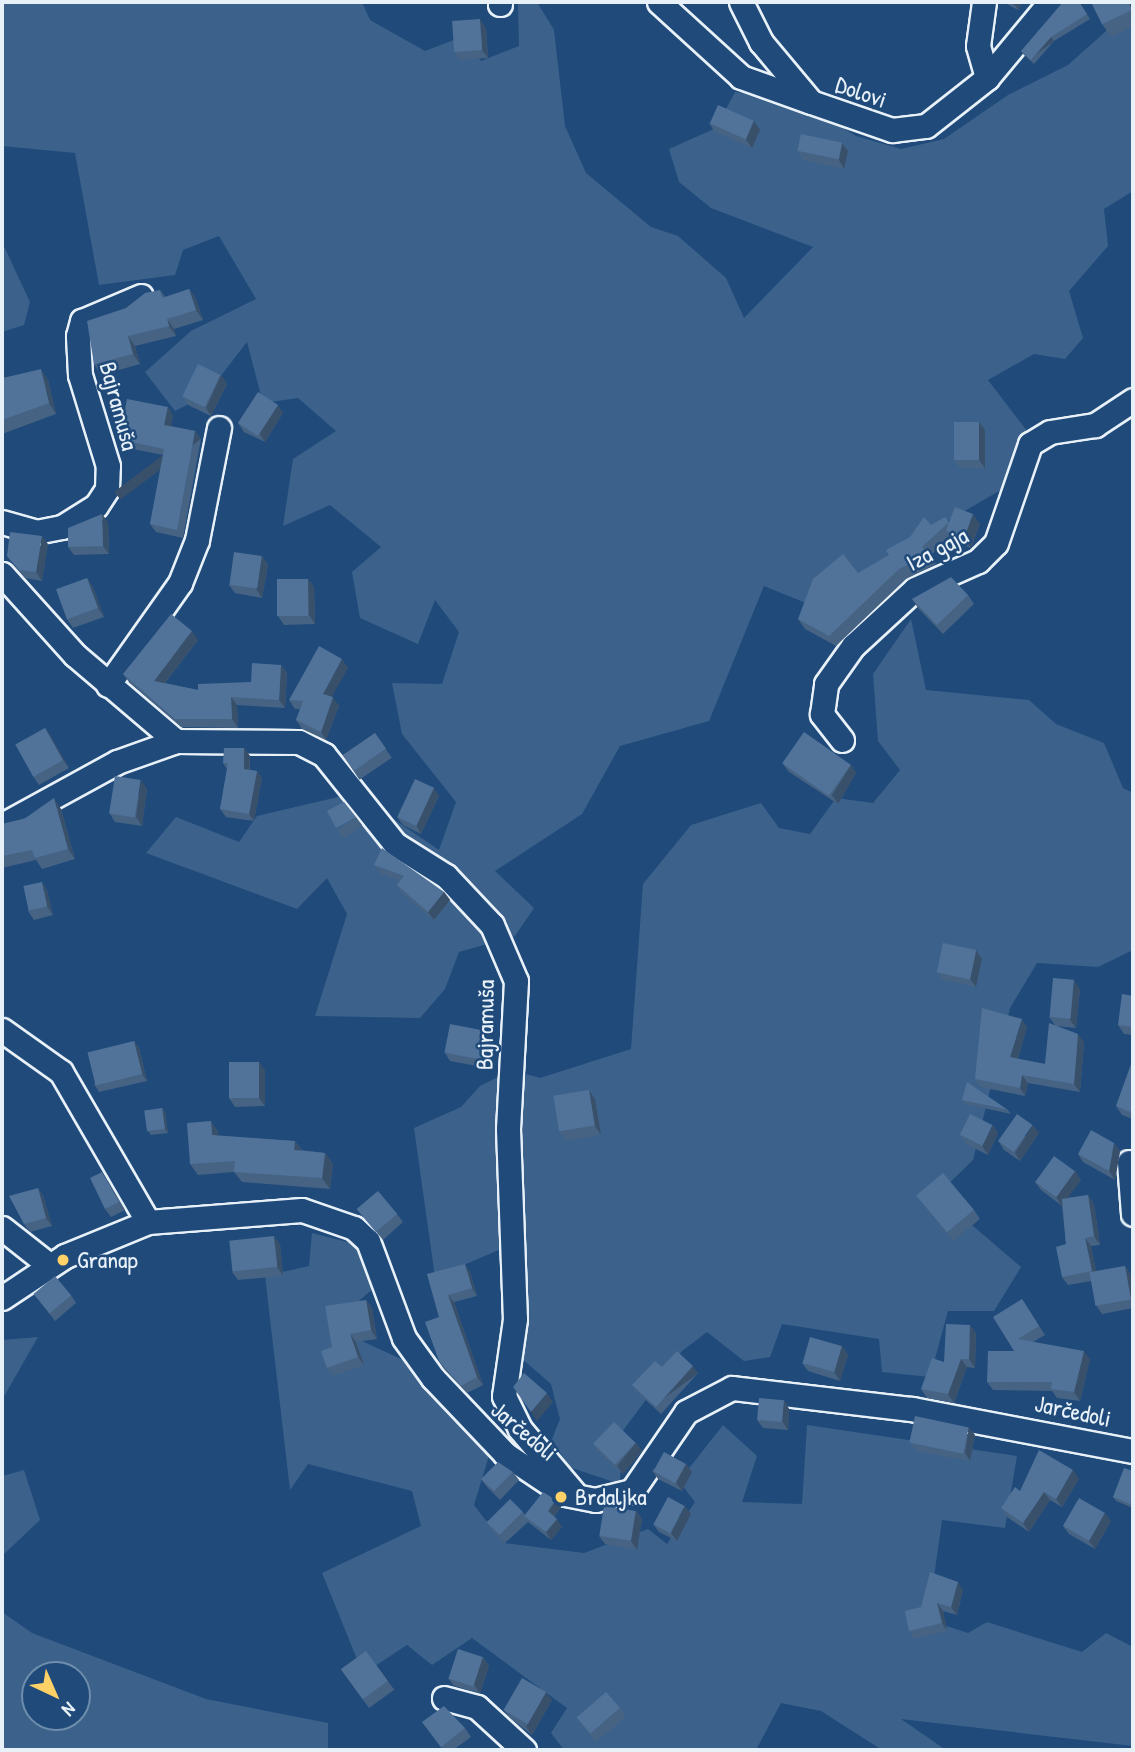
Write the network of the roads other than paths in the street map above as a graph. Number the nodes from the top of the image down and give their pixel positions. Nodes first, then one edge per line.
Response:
1 (659, 2) edge
2 (741, 2) edge
3 (984, 2) edge
4 (1032, 2) edge
5 (1050, 2) edge
6 (978, 46) junction
7 (987, 78) junction
8 (811, 102) junction
9 (141, 296) edge
10 (1133, 400) edge
11 (219, 428) dead end
12 (2, 522) edge
13 (2, 574) edge
14 (108, 685) junction
15 (842, 740) dead end
16 (176, 741) junction
17 (2, 825) edge
18 (2, 1030) edge
19 (1129, 1162) dead end
20 (1133, 1214) edge
21 (148, 1222) junction
22 (2, 1228) edge
23 (49, 1265) junction
24 (2, 1298) edge
25 (1133, 1451) edge
26 (576, 1497) junction
27 (444, 1698) dead end
28 (524, 1750) edge

1 - 8 street
2 - 8 street, Dolovi
3 - 6 street
4 - 6 street
5 - 7 street, Dolovi
6 - 7 street
7 - 8 street, Dolovi
9 - 12 street, Bajramuša
10 - 15 street, Iza gaja
11 - 14 street
13 - 14 street
14 - 16 street
16 - 17 street, Bajramuša
16 - 26 street, Bajramuša
18 - 21 street
19 - 20 street
21 - 23 street, Jarčedoli
21 - 26 street, Jarčedoli
22 - 23 street
23 - 24 street, Jarčedoli
25 - 26 street, Jarčedoli
27 - 28 street

